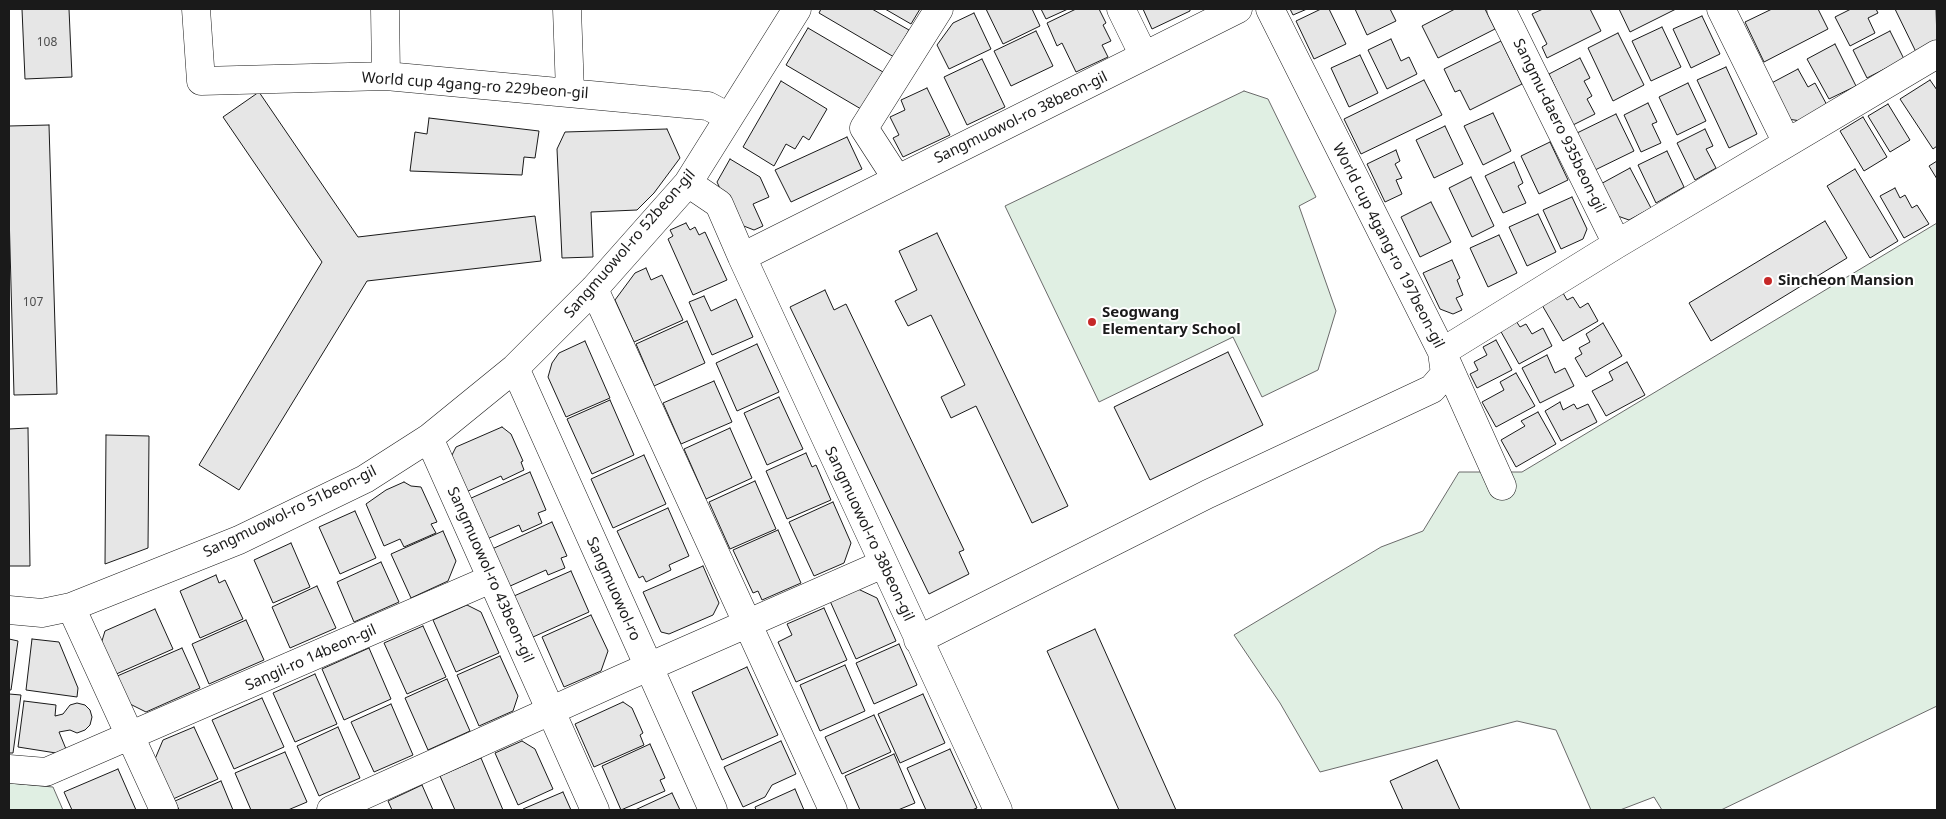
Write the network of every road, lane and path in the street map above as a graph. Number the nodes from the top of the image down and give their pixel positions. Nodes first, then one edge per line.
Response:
1 (196, 9) edge
2 (385, 9) edge
3 (567, 9) edge
4 (797, 9) edge
5 (939, 9) edge
6 (1122, 9) edge
7 (1238, 9) edge
8 (1270, 9) edge
9 (1501, 9) edge
10 (1721, 9) edge
11 (1937, 54) edge
12 (1144, 56) junction
13 (386, 76) junction
14 (570, 92) junction
15 (728, 116) junction
16 (1787, 143) junction
17 (897, 179) junction
18 (688, 183) junction
19 (1616, 244) junction
20 (742, 257) junction
21 (594, 289) junction
22 (1442, 352) junction
23 (515, 368) junction
24 (429, 438) junction
25 (1502, 486) dead end
26 (883, 564) junction
27 (491, 579) junction
28 (71, 607) junction
29 (9, 610) edge
30 (749, 624) junction
31 (918, 640) junction
32 (648, 667) junction
33 (551, 711) junction
34 (131, 736) junction
35 (9, 769) edge
36 (164, 810) edge
37 (331, 810) edge
38 (595, 810) edge
39 (713, 810) edge
40 (834, 810) edge
41 (998, 810) edge

1 - 13 street, World cup 4gang-ro 229beon-gil
2 - 13 street
3 - 14 street
4 - 15 street, Sangmuowol-ro 52beon-gil
5 - 17 street
6 - 12 street
7 - 12 street, Sangmuowol-ro 38beon-gil
8 - 22 street, World cup 4gang-ro 197beon-gil
9 - 19 street, Sangmu-daero 935beon-gil
10 - 16 street
11 - 16 street
12 - 17 street, Sangmuowol-ro 38beon-gil
13 - 14 street, World cup 4gang-ro 229beon-gil
14 - 15 street, World cup 4gang-ro 229beon-gil
15 - 18 street, Sangmuowol-ro 52beon-gil
16 - 19 street
17 - 20 street, Sangmuowol-ro 38beon-gil
18 - 20 street, Sangmuowol-ro 38beon-gil
18 - 21 street, Sangmuowol-ro 52beon-gil
19 - 22 street
20 - 26 street, Sangmuowol-ro 38beon-gil
21 - 23 street, Sangmuowol-ro 52beon-gil
21 - 30 street
22 - 25 street, World cup 4gang-ro 197beon-gil
22 - 31 street
23 - 24 street, Sangmuowol-ro 51beon-gil
23 - 32 street, Sangmuowol-ro
24 - 27 street, Sangmuowol-ro 43beon-gil
24 - 28 street, Sangmuowol-ro 51beon-gil
26 - 30 street
26 - 31 street, Sangmuowol-ro 38beon-gil
27 - 33 street, Sangmuowol-ro 43beon-gil
27 - 34 street, Sangil-ro 14beon-gil
28 - 29 street, Sangmuowol-ro 51beon-gil
28 - 34 street
30 - 32 street
30 - 40 street
31 - 41 street, Sangmuowol-ro 38beon-gil
32 - 33 street
32 - 39 street, Sangmuowol-ro
33 - 37 street
33 - 38 street, Sangmuowol-ro 43beon-gil
34 - 35 street, Sangil-ro 14beon-gil
34 - 36 street

